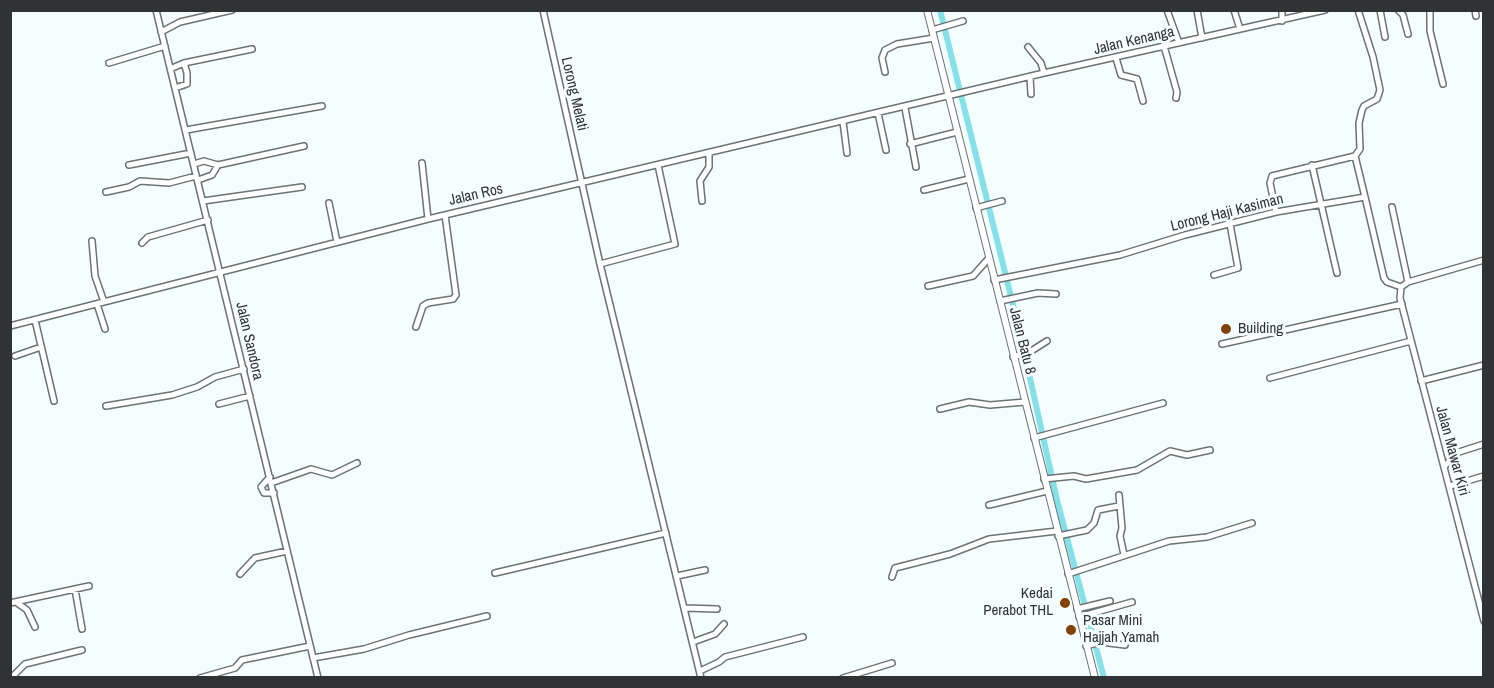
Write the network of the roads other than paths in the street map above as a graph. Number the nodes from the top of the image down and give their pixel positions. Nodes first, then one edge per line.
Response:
1 (156, 10) edge
2 (232, 10) edge
3 (543, 10) edge
4 (927, 10) edge
5 (1167, 10) edge
6 (1197, 10) edge
7 (1234, 10) edge
8 (1282, 10) edge
9 (1325, 10) edge
10 (1358, 10) edge
11 (1380, 10) edge
12 (1398, 10) edge
13 (1430, 10) edge
14 (963, 21) dead end
15 (1282, 21) junction
16 (935, 29) junction
17 (1240, 29) junction
18 (161, 32) junction
19 (1408, 34) dead end
20 (1385, 37) dead end
21 (934, 38) junction
22 (1202, 38) junction
23 (1179, 43) junction
24 (165, 46) junction
25 (1164, 46) junction
26 (1028, 47) dead end
27 (252, 49) dead end
28 (1116, 58) junction
29 (109, 63) dead end
30 (184, 63) junction
31 (170, 69) junction
32 (885, 72) dead end
33 (1044, 73) junction
34 (1030, 77) junction
35 (1443, 84) dead end
36 (175, 88) junction
37 (1030, 94) dead end
38 (951, 96) junction
39 (1176, 98) dead end
40 (1143, 101) dead end
41 (322, 106) dead end
42 (905, 108) junction
43 (878, 113) junction
44 (843, 122) junction
45 (186, 130) junction
46 (957, 132) junction
47 (910, 144) junction
48 (304, 146) dead end
49 (886, 150) dead end
50 (191, 153) junction
51 (847, 153) dead end
52 (709, 154) junction
53 (1355, 156) junction
54 (194, 164) junction
55 (422, 164) dead end
56 (129, 165) dead end
57 (218, 165) junction
58 (658, 165) junction
59 (1312, 165) junction
60 (916, 167) dead end
61 (197, 178) junction
62 (969, 179) junction
63 (581, 183) junction
64 (302, 187) dead end
65 (924, 190) dead end
66 (106, 192) dead end
67 (1365, 197) junction
68 (203, 201) junction
69 (702, 201) dead end
70 (1002, 201) dead end
71 (329, 203) dead end
72 (1321, 203) junction
73 (980, 207) junction
74 (1392, 207) dead end
75 (1276, 213) junction
76 (445, 215) junction
77 (428, 219) junction
78 (208, 220) junction
79 (1230, 224) junction
80 (92, 241) dead end
81 (337, 242) junction
82 (142, 243) dead end
83 (989, 258) junction
84 (1484, 260) edge
85 (600, 264) junction
86 (220, 272) junction
87 (1337, 273) dead end
88 (1214, 275) dead end
89 (998, 279) junction
90 (1408, 282) junction
91 (928, 286) dead end
92 (1401, 287) junction
93 (1056, 294) dead end
94 (1000, 301) junction
95 (101, 303) junction
96 (1402, 304) junction
97 (35, 320) junction
98 (10, 326) edge
99 (416, 327) dead end
100 (105, 329) dead end
101 (1047, 341) dead end
102 (1411, 341) junction
103 (1222, 344) dead end
104 (41, 347) junction
105 (15, 356) dead end
106 (1013, 357) junction
107 (1484, 365) edge
108 (243, 369) junction
109 (1270, 378) dead end
110 (1421, 381) junction
111 (250, 396) junction
112 (54, 401) dead end
113 (1025, 402) junction
114 (1163, 403) dead end
115 (219, 404) dead end
116 (106, 406) dead end
117 (940, 409) dead end
118 (1037, 438) junction
119 (1484, 444) edge
120 (1210, 450) dead end
121 (357, 463) dead end
122 (1445, 466) junction
123 (1484, 476) edge
124 (1046, 479) junction
125 (271, 480) junction
126 (1450, 486) junction
127 (1047, 490) junction
128 (274, 493) junction
129 (1119, 495) dead end
130 (989, 505) dead end
131 (1119, 506) junction
132 (1252, 524) dead end
133 (666, 533) junction
134 (1060, 534) junction
135 (287, 551) junction
136 (1124, 555) junction
137 (705, 570) dead end
138 (495, 573) dead end
139 (1070, 573) junction
140 (240, 574) dead end
141 (677, 576) junction
142 (892, 577) dead end
143 (89, 586) dead end
144 (75, 589) junction
145 (1110, 601) junction
146 (1132, 602) dead end
147 (13, 603) edge
148 (1481, 603) edge
149 (685, 608) junction
150 (1082, 608) junction
151 (717, 609) dead end
152 (1084, 615) junction
153 (487, 616) dead end
154 (1484, 621) edge
155 (724, 624) dead end
156 (35, 627) dead end
157 (82, 629) dead end
158 (803, 637) dead end
159 (693, 642) junction
160 (1092, 645) junction
161 (1125, 645) dead end
162 (310, 646) junction
163 (82, 650) dead end
164 (314, 658) junction
165 (892, 663) dead end
166 (700, 674) edge
167 (11, 678) edge
168 (200, 678) edge
169 (318, 678) edge
170 (843, 678) edge
171 (1095, 678) edge

1 - 18 street, Jalan Sandora
2 - 18 street
3 - 63 street, Lorong Melati
4 - 16 street, Jalan Batu 8
5 - 23 street
6 - 22 street
7 - 17 street
8 - 15 street
9 - 15 street, Jalan Kenanga
10 - 53 street
11 - 20 street
12 - 19 street
13 - 35 street
14 - 16 street
15 - 17 street, Jalan Kenanga
16 - 21 street, Jalan Batu 8
17 - 22 street, Jalan Kenanga
18 - 24 street, Jalan Sandora
21 - 32 street
21 - 38 street, Jalan Batu 8
22 - 23 street, Jalan Kenanga
23 - 25 street, Jalan Kenanga
24 - 29 street
24 - 31 street, Jalan Sandora
25 - 28 street, Jalan Kenanga
25 - 39 street
26 - 33 street
27 - 30 street
28 - 33 street, Jalan Kenanga
28 - 40 street
30 - 31 street
30 - 36 street
31 - 36 street, Jalan Sandora
33 - 34 street, Jalan Kenanga
34 - 37 street
34 - 38 street, Jalan Kenanga
36 - 45 street, Jalan Sandora
38 - 42 street, Jalan Ros
38 - 46 street, Jalan Batu 8
41 - 45 street
42 - 43 street, Jalan Ros
42 - 47 street
43 - 44 street, Jalan Ros
43 - 49 street
44 - 51 street
44 - 52 street, Jalan Ros
45 - 50 street, Jalan Sandora
46 - 47 street
46 - 62 street, Jalan Batu 8
47 - 60 street
48 - 57 street
50 - 54 street, Jalan Sandora
50 - 56 street
52 - 58 street, Jalan Ros
52 - 69 street
53 - 59 street
53 - 67 street
54 - 57 street
54 - 61 street, Jalan Sandora
55 - 77 street
57 - 61 street
58 - 63 street, Jalan Ros
58 - 85 street
59 - 72 street
59 - 75 street
61 - 66 street
61 - 68 street, Jalan Sandora
62 - 65 street
62 - 73 street, Jalan Batu 8
63 - 76 street, Jalan Ros
63 - 85 street, Lorong Melati
64 - 68 street
67 - 72 street, Lorong Haji Kasiman
67 - 92 street
68 - 78 street, Jalan Sandora
70 - 73 street
71 - 81 street
72 - 75 street, Lorong Haji Kasiman
72 - 87 street
73 - 83 street, Jalan Batu 8
74 - 90 street
75 - 79 street, Lorong Haji Kasiman
76 - 77 street, Jalan Ros
76 - 99 street
77 - 81 street, Jalan Ros
78 - 82 street
78 - 86 street, Jalan Sandora
79 - 88 street
79 - 89 street, Lorong Haji Kasiman
80 - 95 street
81 - 86 street, Jalan Ros
83 - 89 street, Jalan Batu 8
83 - 91 street
84 - 90 street
85 - 133 street, Lorong Melati
86 - 95 street, Jalan Ros
86 - 108 street, Jalan Sandora
89 - 94 street, Jalan Batu 8
90 - 92 street
92 - 96 street, Jalan Mawar Kiri
93 - 94 street
94 - 106 street, Jalan Batu 8
95 - 97 street, Jalan Ros
95 - 100 street
96 - 102 street, Jalan Mawar Kiri
96 - 103 street
97 - 98 street, Jalan Ros
97 - 104 street
101 - 106 street
102 - 109 street
102 - 110 street, Jalan Mawar Kiri
104 - 105 street
104 - 112 street
106 - 113 street, Jalan Batu 8
107 - 110 street
108 - 111 street, Jalan Sandora
108 - 116 street
110 - 122 street, Jalan Mawar Kiri
111 - 115 street
111 - 125 street, Jalan Sandora
113 - 117 street
113 - 118 street, Jalan Batu 8
114 - 118 street
118 - 124 street, Jalan Batu 8
119 - 122 street
120 - 124 street
121 - 125 street
122 - 126 street, Jalan Mawar Kiri
123 - 126 street
124 - 127 street, Jalan Batu 8
125 - 128 street, Jalan Sandora
125 - 128 street
126 - 148 street, Jalan Mawar Kiri
127 - 130 street
127 - 134 street, Jalan Batu 8
128 - 135 street, Jalan Sandora
129 - 131 street
131 - 134 street
131 - 136 street
132 - 136 street
133 - 138 street
133 - 141 street, Lorong Melati
134 - 139 street, Jalan Batu 8
134 - 142 street
135 - 140 street
135 - 162 street, Jalan Sandora
136 - 139 street
137 - 141 street
139 - 150 street, Jalan Batu 8
141 - 149 street, Lorong Melati
143 - 144 street
144 - 147 street
144 - 157 street
145 - 146 street
145 - 150 street
145 - 152 street
147 - 156 street
148 - 154 street, Jalan Mawar Kiri
149 - 151 street
149 - 159 street, Lorong Melati
150 - 152 street, Jalan Batu 8
152 - 160 street, Jalan Batu 8
153 - 164 street
155 - 159 street
158 - 166 street
159 - 166 street, Lorong Melati
160 - 161 street
160 - 171 street, Jalan Batu 8
162 - 164 street, Jalan Sandora
162 - 168 street
163 - 167 street
164 - 169 street, Jalan Sandora
165 - 170 street

